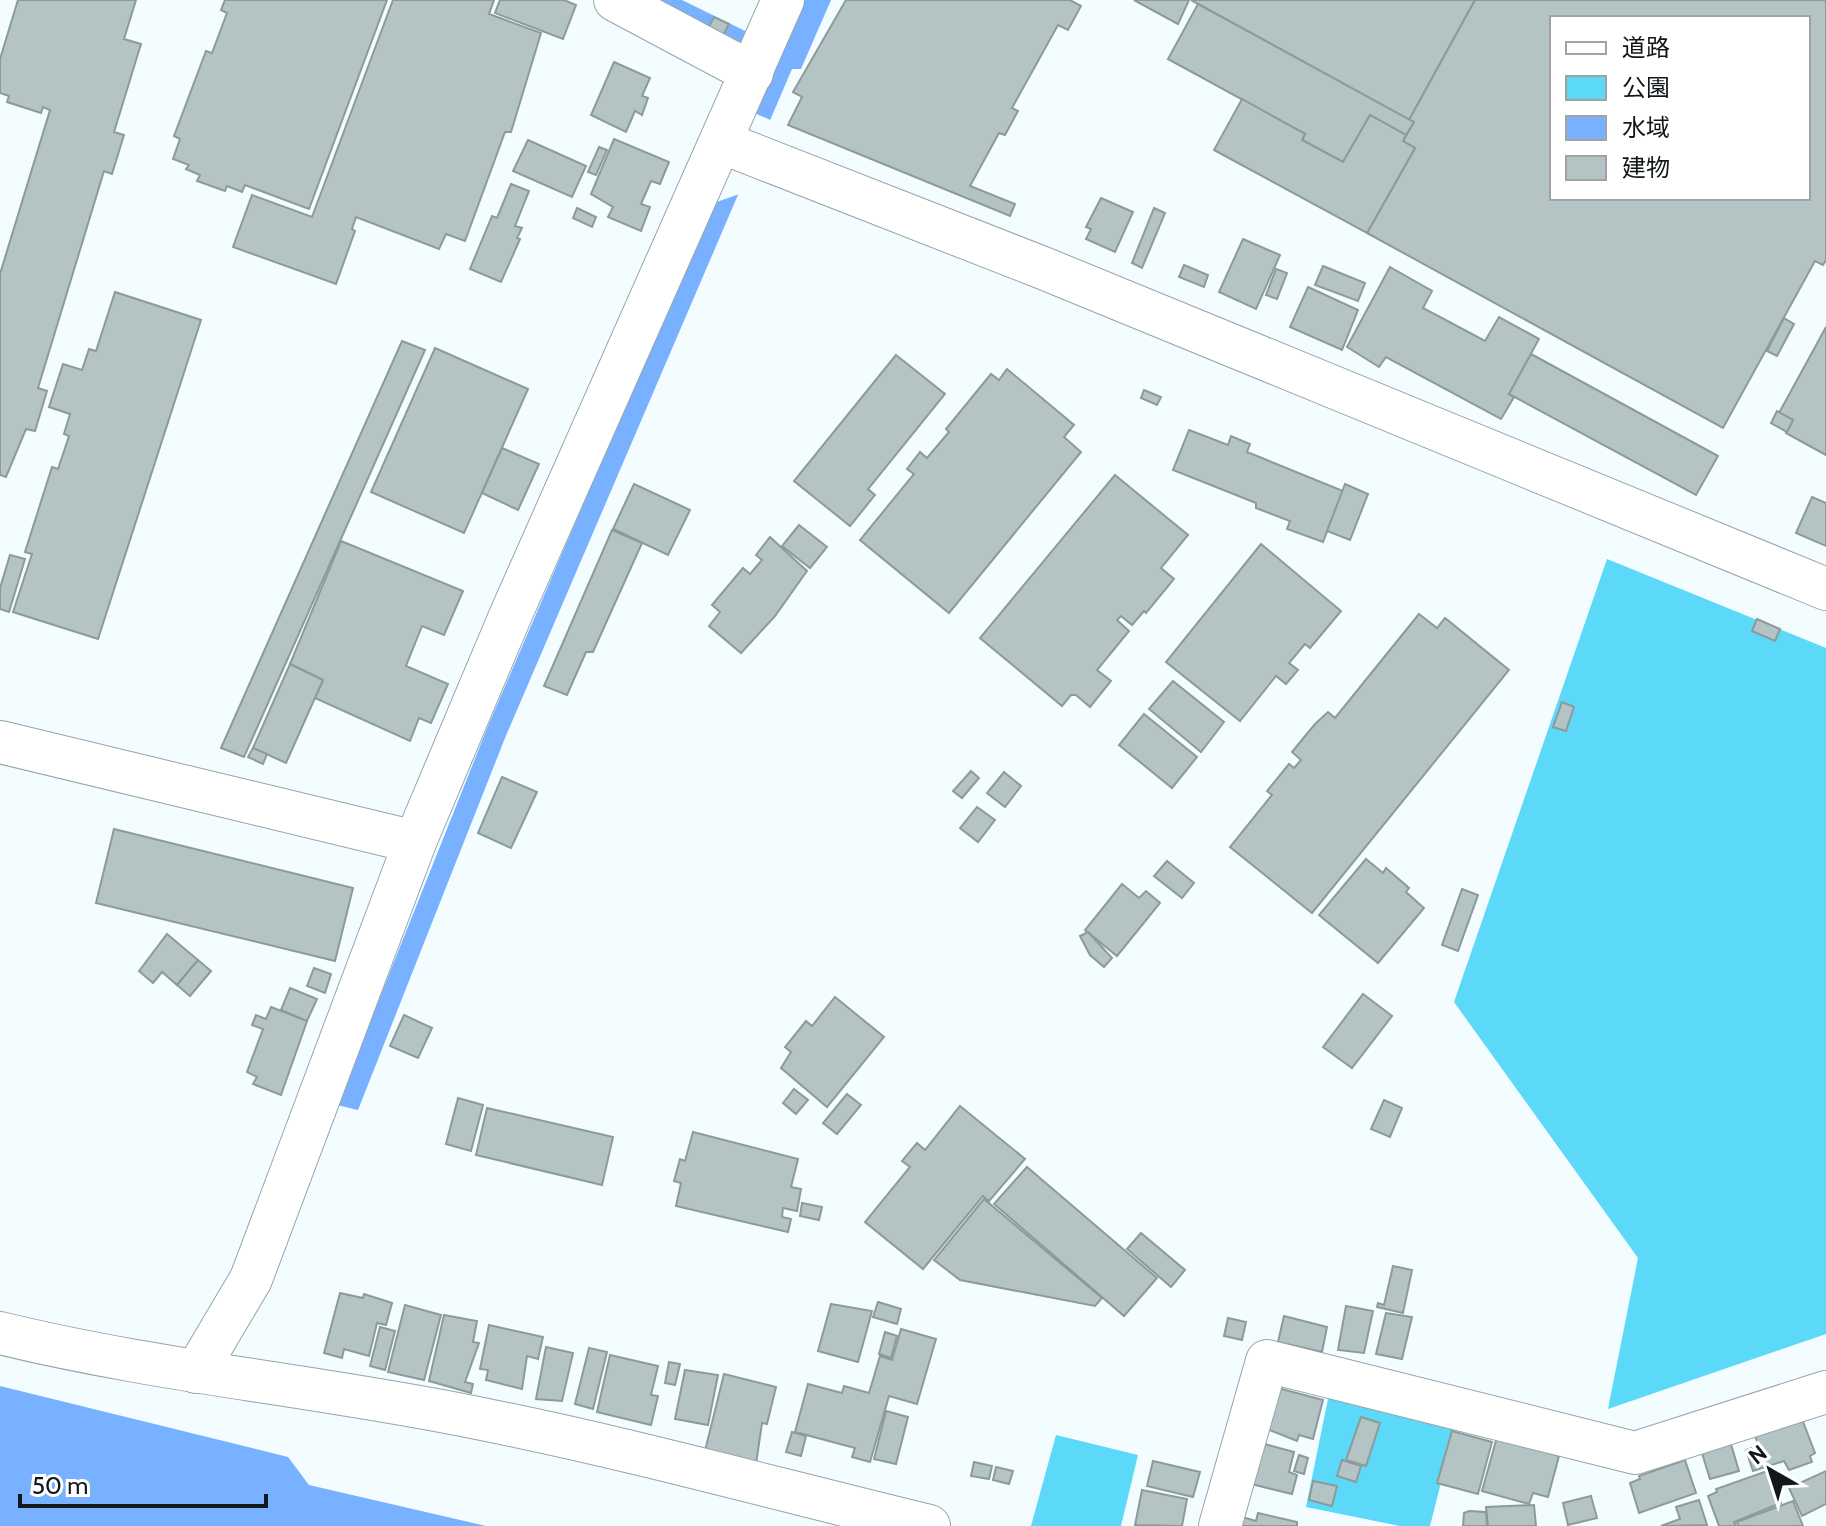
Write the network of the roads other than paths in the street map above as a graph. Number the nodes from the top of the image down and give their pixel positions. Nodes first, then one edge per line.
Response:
1 (783, 0) edge
2 (633, 4) edge
3 (759, 56) junction
4 (721, 142) junction
5 (1826, 589) edge
6 (0, 742) edge
7 (415, 842) junction
8 (0, 1333) edge
9 (196, 1372) junction
10 (1826, 1392) edge
11 (929, 1526) edge
12 (1220, 1526) edge

1 - 3 street
2 - 3 street
3 - 4 street
4 - 5 street
4 - 7 street
6 - 7 street
7 - 9 street
8 - 9 street
9 - 11 street
10 - 12 street

